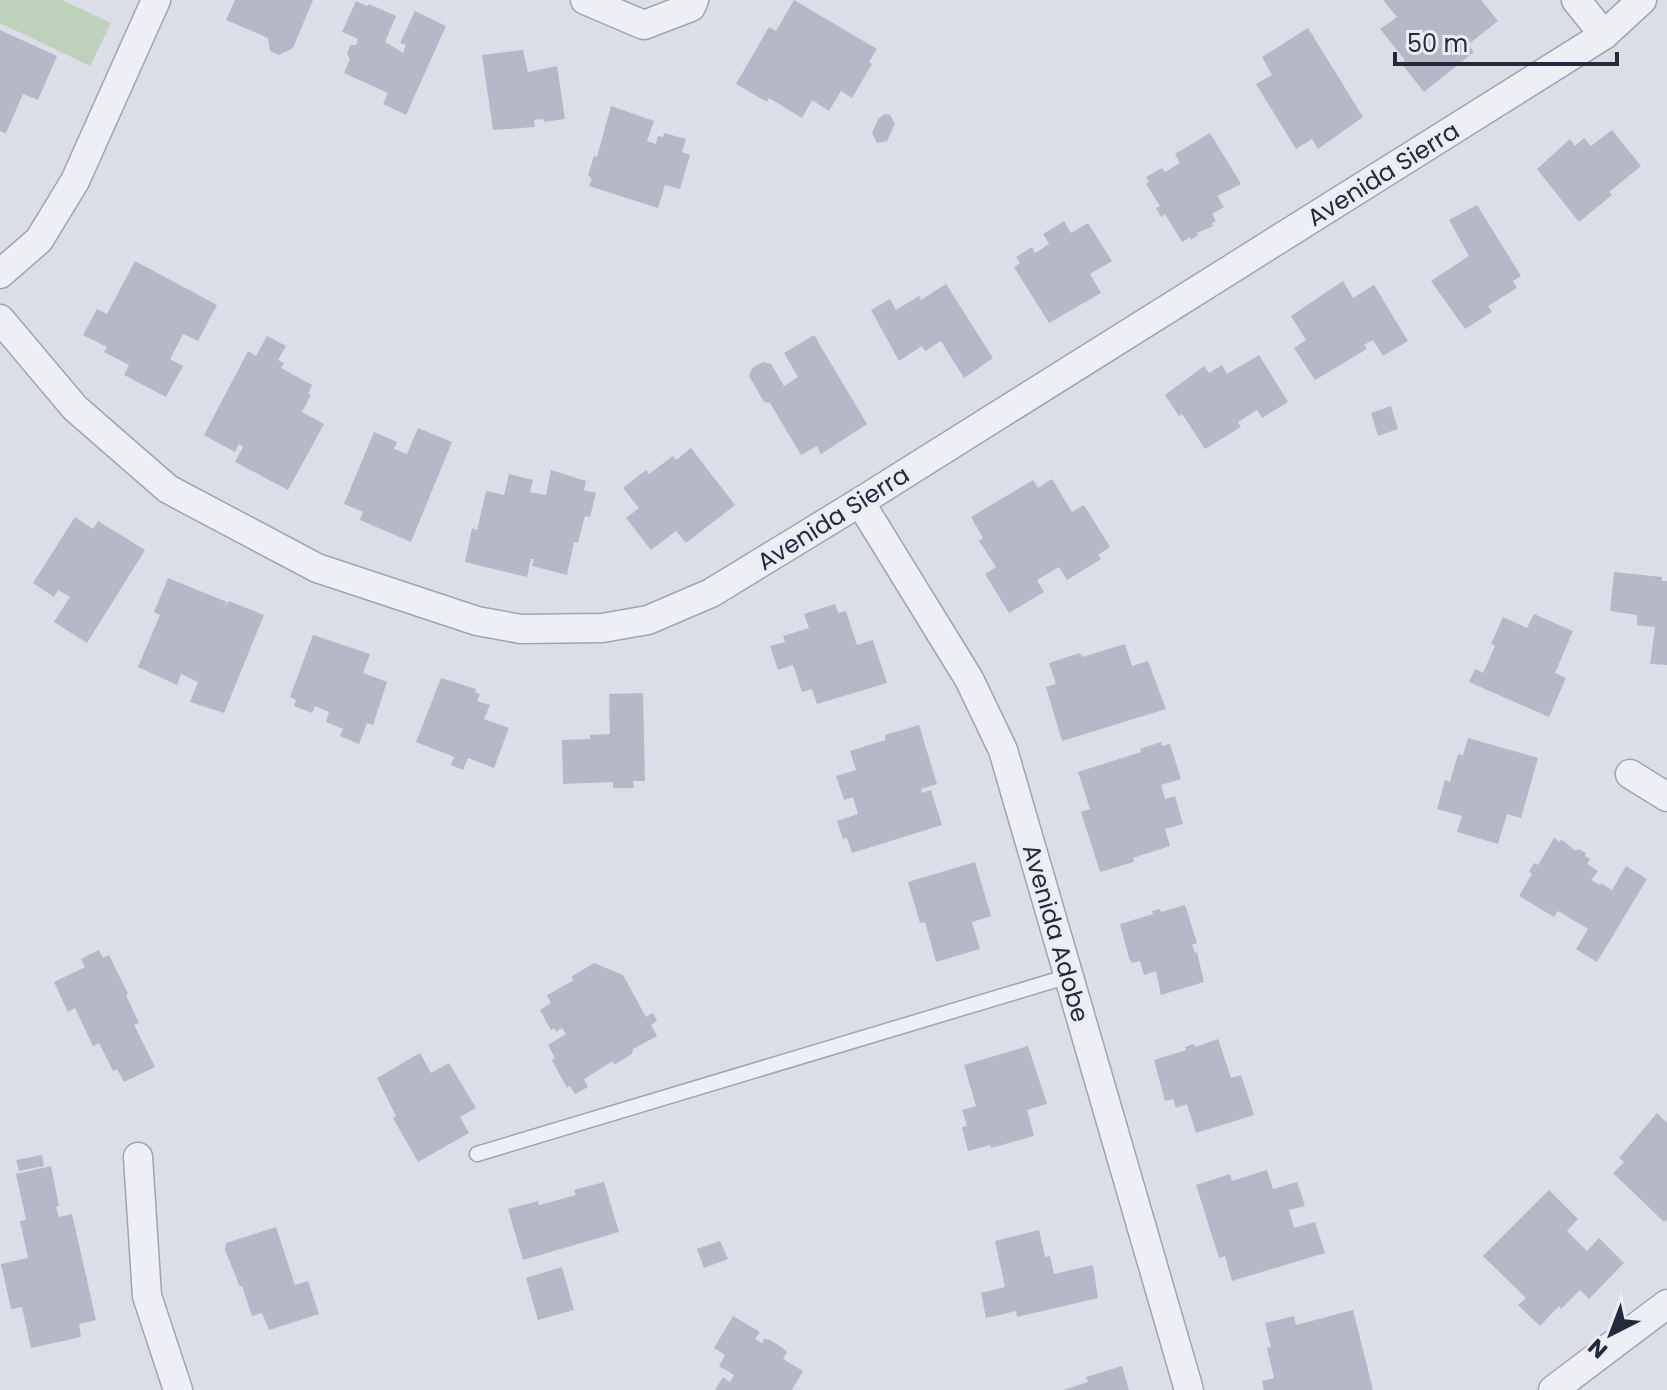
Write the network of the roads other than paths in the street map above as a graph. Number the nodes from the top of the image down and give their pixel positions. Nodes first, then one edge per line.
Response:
1 (156, 0) edge
2 (585, 0) edge
3 (694, 0) edge
4 (1576, 0) edge
5 (1642, 0) edge
6 (1604, 35) junction
7 (0, 274) edge
8 (0, 319) edge
9 (860, 502) junction
10 (1630, 774) dead end
11 (1667, 797) edge
12 (1069, 976) junction
13 (477, 1154) dead end
14 (138, 1157) dead end
15 (1667, 1304) edge
16 (178, 1390) edge
17 (1189, 1390) edge
18 (1553, 1390) edge

1 - 7 street
2 - 3 street
4 - 6 street
5 - 6 street, Avenida Sierra
6 - 9 street, Avenida Sierra
8 - 9 street, Avenida Sierra
9 - 12 street, Avenida Adobe
10 - 11 street
12 - 13 lane
12 - 17 street, Avenida Adobe
14 - 16 street
15 - 18 street

